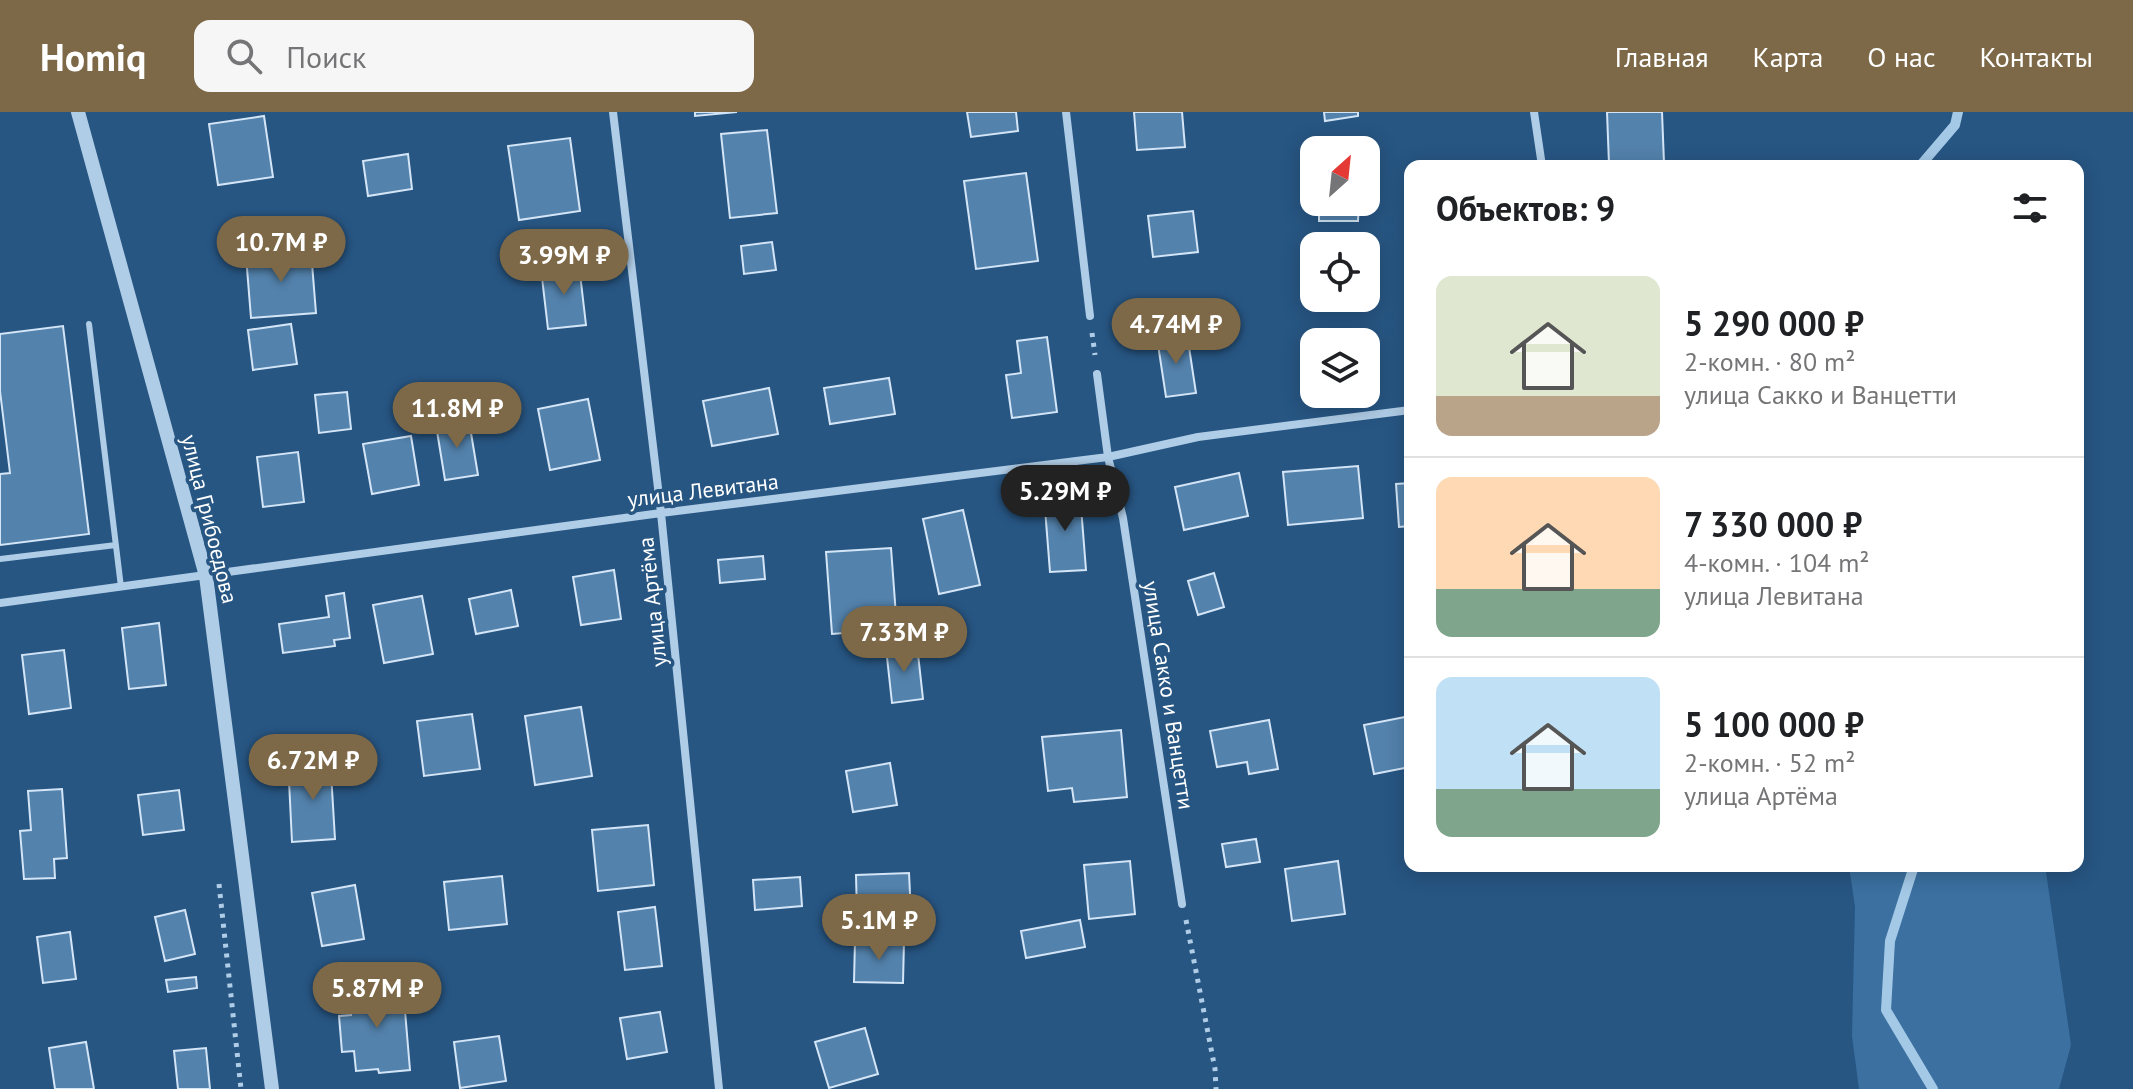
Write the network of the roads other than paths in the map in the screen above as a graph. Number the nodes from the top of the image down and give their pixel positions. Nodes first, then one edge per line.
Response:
1 (78, 112) edge
2 (613, 112) edge
3 (1066, 112) edge
4 (1534, 112) edge
5 (1541, 160) edge
6 (1090, 316) road end
7 (89, 324) dead end
8 (1097, 374) road end
9 (1404, 411) edge
10 (1108, 457) junction
11 (661, 513) junction
12 (116, 545) junction
13 (0, 559) edge
14 (206, 576) junction
15 (121, 587) junction
16 (0, 603) edge
17 (1182, 904) road end
18 (272, 1089) edge
19 (719, 1089) edge

1 - 14 street, улица Грибоедова
2 - 11 street, улица Артёма
3 - 6 street
4 - 5 street
7 - 12 lane
8 - 10 street, улица Сакко и Ванцетти
9 - 10 street, улица Левитана
10 - 11 street, улица Левитана
10 - 17 street, улица Сакко и Ванцетти
11 - 14 street, улица Левитана
11 - 19 street, улица Артёма
12 - 13 lane
12 - 15 lane
14 - 15 street, улица Левитана
14 - 18 street, улица Грибоедова
15 - 16 street, улица Левитана

